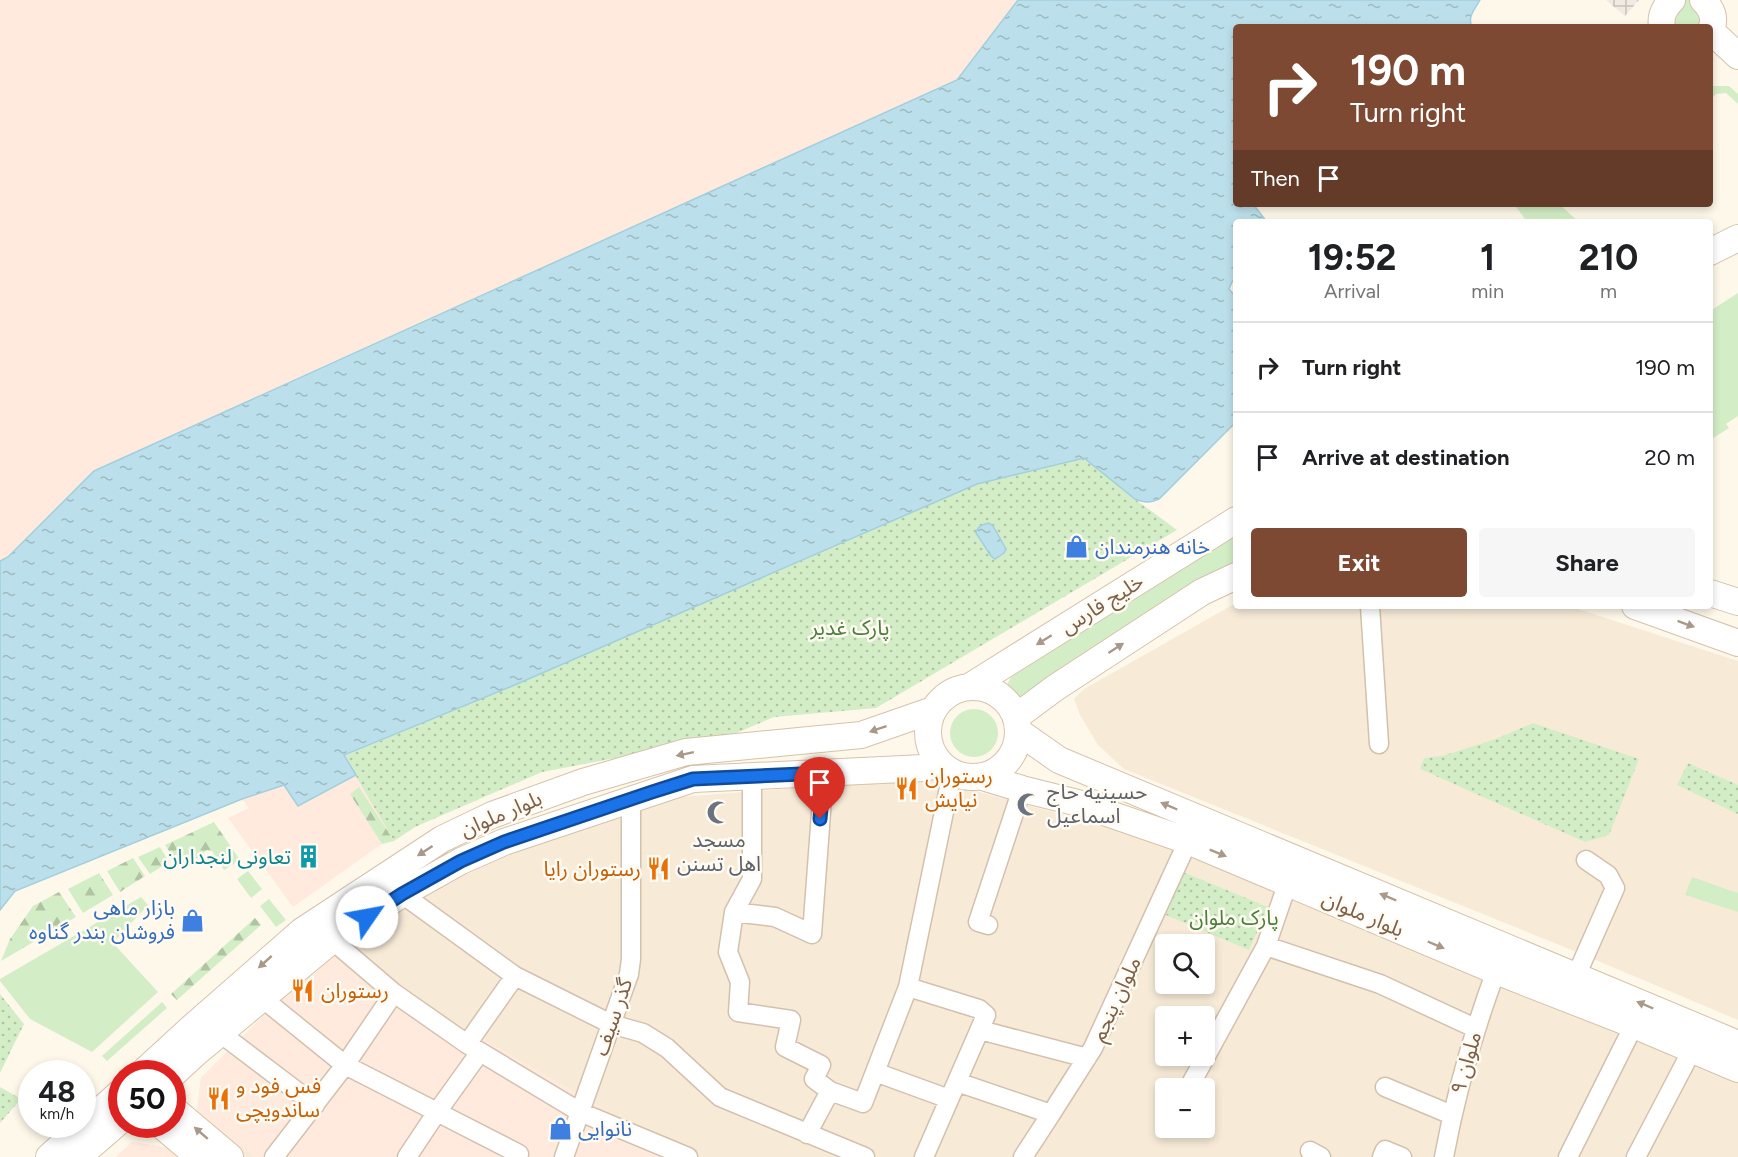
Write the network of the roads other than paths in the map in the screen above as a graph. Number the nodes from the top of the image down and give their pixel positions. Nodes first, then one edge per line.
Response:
1 (1672, 0) edge
2 (1703, 0) edge
3 (1662, 24) edge
4 (1713, 24) edge
5 (1713, 38) edge
6 (1713, 39) edge
7 (1738, 56) edge
8 (1738, 68) edge
9 (1738, 237) edge
10 (1713, 250) edge
11 (1233, 522) edge
12 (1233, 577) edge
13 (1713, 593) edge
14 (1738, 602) edge
15 (1370, 609) edge
16 (1643, 609) edge
17 (1738, 643) edge
18 (969, 687) junction
19 (933, 710) junction
20 (1017, 725) junction
21 (1379, 744) dead end
22 (946, 769) junction
23 (824, 773) junction
24 (752, 777) junction
25 (982, 777) junction
26 (1022, 789) junction
27 (631, 799) junction
28 (1188, 840) junction
29 (1586, 860) dead end
30 (1288, 882) junction
31 (402, 894) junction
32 (734, 912) junction
33 (988, 925) dead end
34 (332, 940) junction
35 (1266, 946) junction
36 (1496, 971) junction
37 (515, 976) junction
38 (1576, 976) junction
39 (908, 987) junction
40 (394, 993) junction
41 (262, 998) junction
42 (611, 1024) junction
43 (1634, 1025) junction
44 (1475, 1028) junction
45 (980, 1030) junction
46 (220, 1033) junction
47 (1687, 1039) junction
48 (1738, 1044) edge
49 (473, 1048) junction
50 (1087, 1058) junction
51 (156, 1060) edge
52 (186, 1063) edge
53 (345, 1065) junction
54 (1738, 1069) edge
55 (875, 1072) junction
56 (1194, 1078) edge
57 (957, 1082) junction
58 (1385, 1087) dead end
59 (830, 1091) junction
60 (949, 1099) junction
61 (108, 1104) edge
62 (315, 1105) junction
63 (437, 1112) junction
64 (580, 1112) junction
65 (1051, 1114) junction
66 (1452, 1115) junction
67 (186, 1120) edge
68 (108, 1131) edge
69 (807, 1134) junction
70 (176, 1138) edge
71 (49, 1157) edge
72 (78, 1157) edge
73 (198, 1157) edge
74 (230, 1157) edge
75 (274, 1157) edge
76 (407, 1157) edge
77 (517, 1157) edge
78 (564, 1157) edge
79 (687, 1157) edge
80 (865, 1157) edge
81 (924, 1157) edge
82 (1023, 1157) edge
83 (1382, 1157) edge
84 (1402, 1157) edge
85 (1444, 1157) edge
86 (1568, 1157) edge
87 (1636, 1157) edge

1 - 3 main road
2 - 4 main road
5 - 7 main road
6 - 8 main road
9 - 10 main road
11 -> 18 main road, خلیج فارس
20 -> 12 main road, خلیج فارس
13 - 14 main road
15 - 21 street
16 -> 17 main road
18 - 19 main road
18 - 20 main road
19 - 22 main road
19 -> 51 main road, بلوار ملوان
20 - 25 main road
38 -> 20 main road, بلوار ملوان
22 - 23 main road, بلوار ملوان
22 - 25 main road
22 - 39 street
23 - 24 main road, بلوار ملوان
23 - 32 street
24 - 27 main road, بلوار ملوان
24 - 32 street
25 - 26 main road, بلوار ملوان
26 - 28 main road, بلوار ملوان
26 - 33 street
27 - 31 main road, بلوار ملوان
27 - 42 street, گذر سیف
28 -> 30 main road, بلوار ملوان
28 - 50 street, ملوان پنجم
29 - 38 street
30 - 35 street
30 -> 36 main road, بلوار ملوان
31 - 34 main road, بلوار ملوان
31 - 37 street
32 - 59 street
34 - 40 street
34 - 41 main road, بلوار ملوان
35 - 44 street
35 - 56 street
36 - 43 main road, بلوار ملوان
36 - 44 street, ملوان ۹
37 - 42 street
37 - 49 street
47 -> 38 main road, بلوار ملوان
39 - 45 street
39 - 55 street
40 - 49 street
40 - 53 street
41 - 46 main road, بلوار ملوان
41 - 53 street
42 - 64 street, گذر سیف
42 - 69 street
43 - 47 main road, بلوار ملوان
43 - 86 street
44 - 66 street, ملوان ۹
45 - 50 street
45 - 57 street
46 - 52 main road, بلوار ملوان
46 - 62 street
47 - 48 main road, بلوار ملوان
47 - 54 main road, بلوار ملوان
47 - 87 street
49 - 63 street
49 - 64 street
50 - 65 street, ملوان پنجم
53 - 62 street
53 - 63 street
55 - 59 street
55 - 60 street
57 - 60 street
57 - 65 street
58 - 66 street
59 - 69 street
60 - 81 street
61 - 71 main road
62 - 75 street
63 - 76 street
63 - 77 street
64 - 78 street, گذر سیف
64 - 79 street
65 - 82 street, ملوان پنجم
66 - 85 street, ملوان ۹
74 -> 67 main road
68 - 72 main road
69 - 80 street
70 - 73 main road
83 - 84 street

